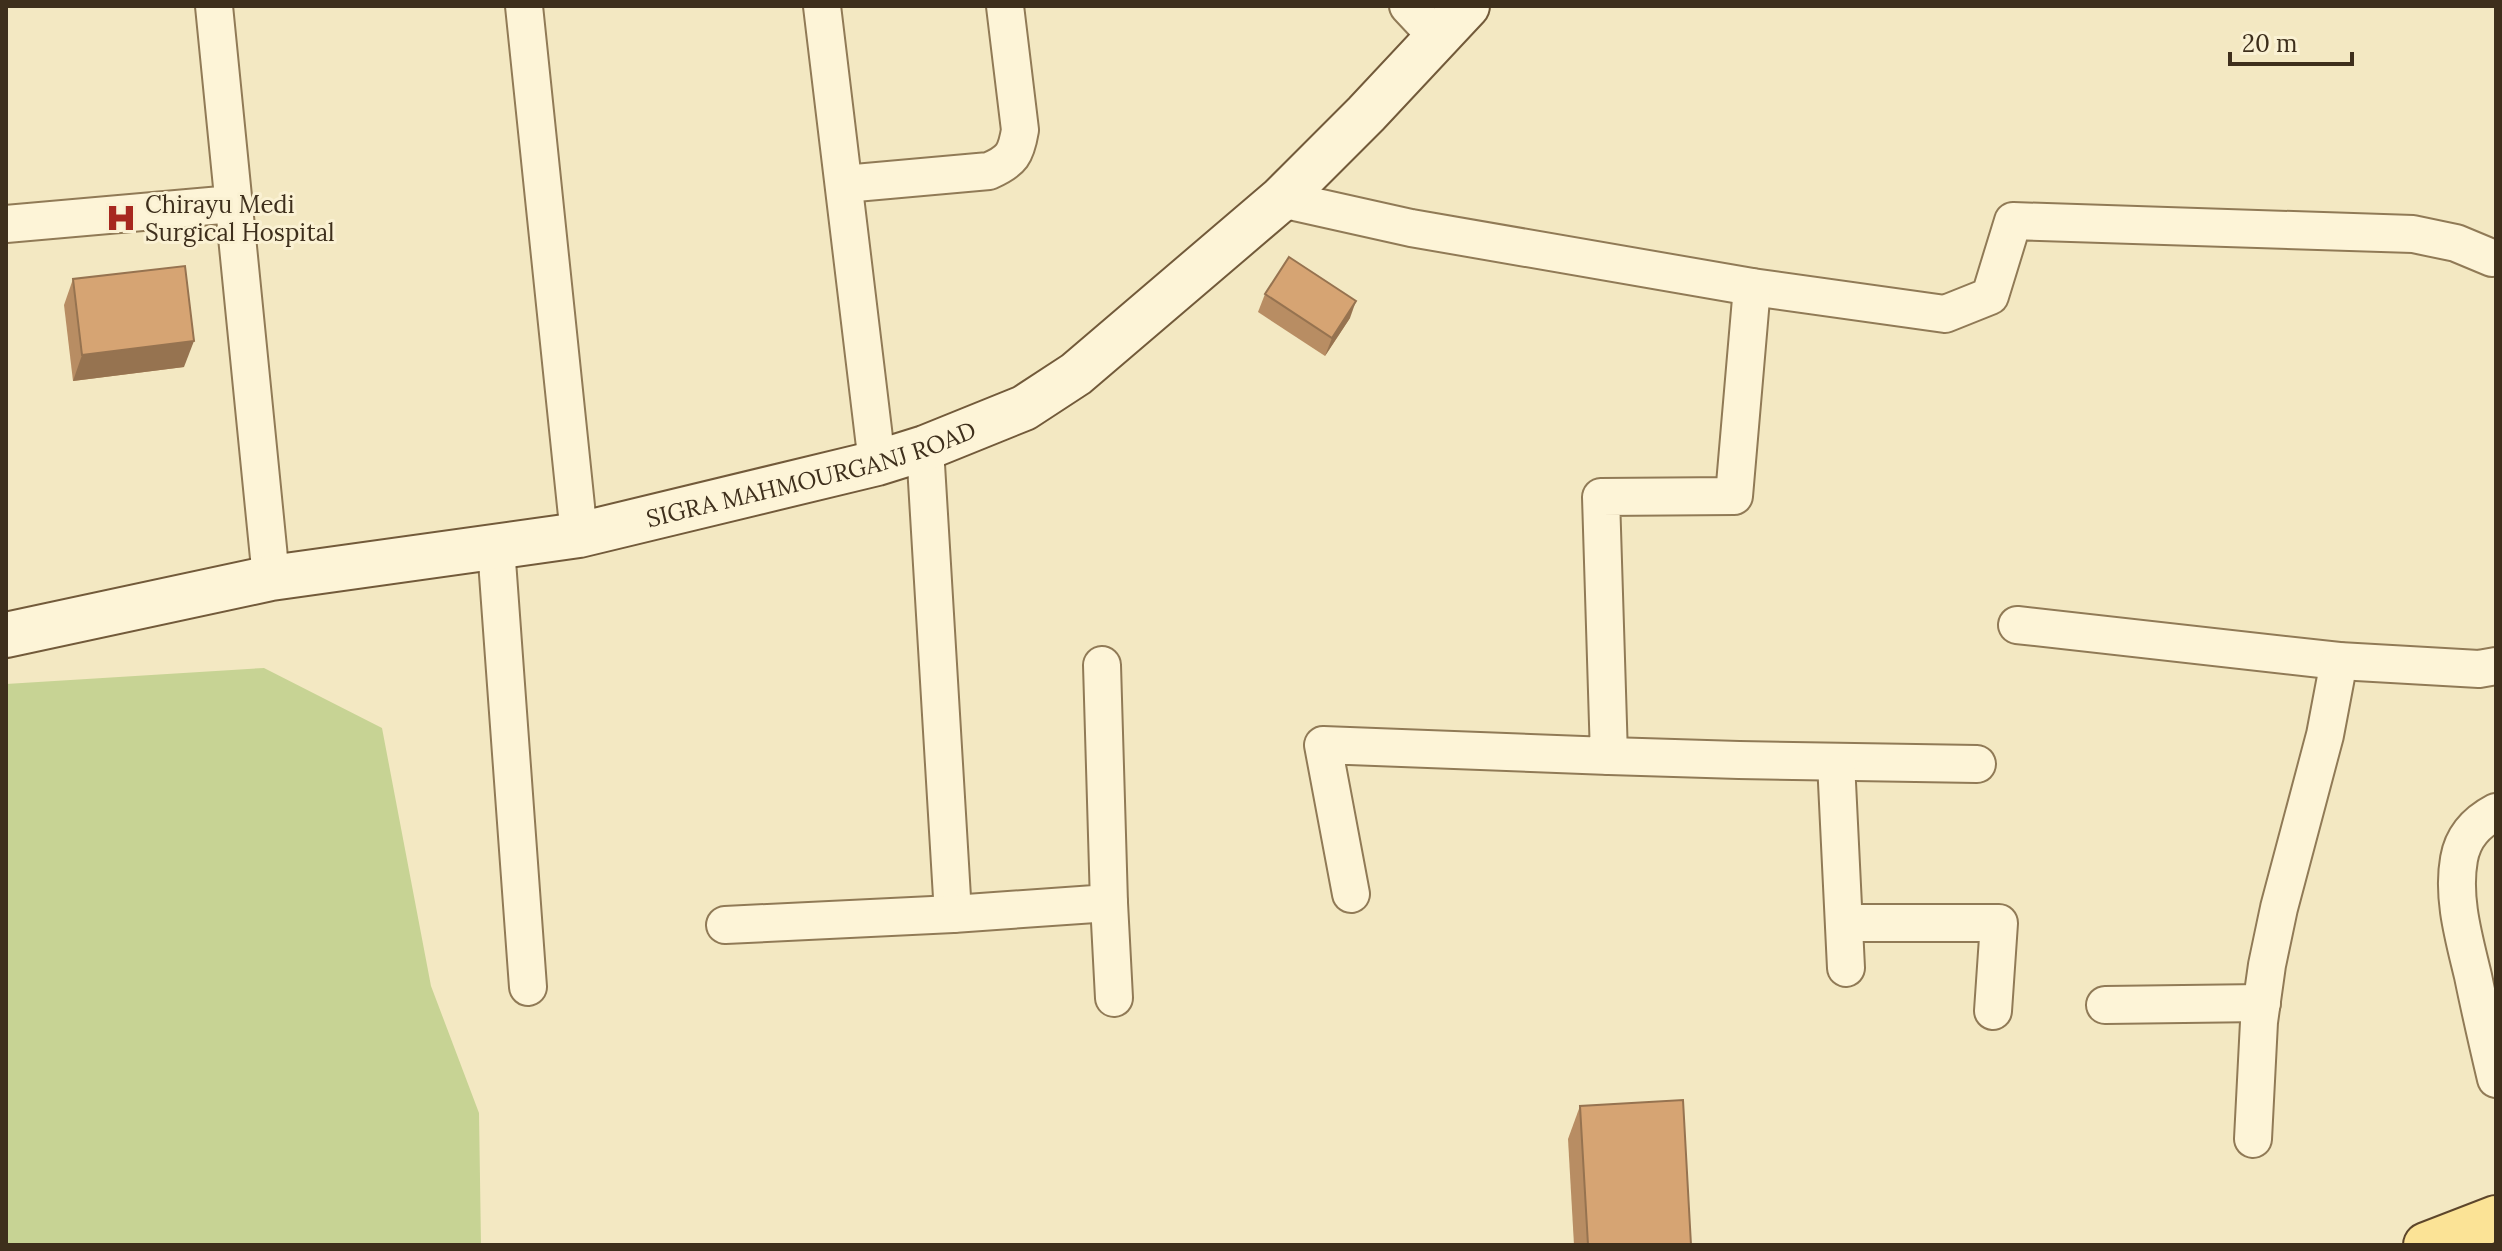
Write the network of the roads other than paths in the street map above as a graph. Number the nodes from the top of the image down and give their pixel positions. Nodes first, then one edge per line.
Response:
1 (214, 6) edge
2 (524, 6) edge
3 (822, 6) edge
4 (1005, 6) edge
5 (1408, 6) edge
6 (1467, 6) edge
7 (1437, 37) junction
8 (844, 184) junction
9 (1281, 199) junction
10 (233, 204) junction
11 (6, 224) edge
12 (2492, 258) dead end
13 (1752, 287) junction
14 (925, 448) junction
15 (877, 463) junction
16 (579, 535) junction
17 (496, 547) junction
18 (271, 578) junction
19 (2017, 625) dead end
20 (6, 635) edge
21 (2339, 661) junction
22 (1102, 665) dead end
23 (2496, 666) edge
24 (1609, 756) junction
25 (1836, 762) junction
26 (1977, 764) dead end
27 (2496, 812) edge
28 (1351, 894) dead end
29 (1109, 903) junction
30 (953, 914) junction
31 (1844, 923) junction
32 (725, 925) dead end
33 (1846, 968) dead end
34 (528, 987) dead end
35 (1114, 998) dead end
36 (2262, 1003) junction
37 (2105, 1005) dead end
38 (1993, 1011) dead end
39 (2496, 1079) edge
40 (2253, 1139) dead end
41 (2496, 1218) edge
42 (2426, 1245) edge

1 - 10 street
2 - 16 street
3 - 8 street
4 - 8 street
5 - 7 street
6 - 7 street, SIGRA MAHMOURGANJ ROAD
7 - 9 street, SIGRA MAHMOURGANJ ROAD
8 - 15 street
9 - 13 street
9 - 14 street, SIGRA MAHMOURGANJ ROAD
10 - 11 street
10 - 18 street
12 - 13 street
13 - 24 street
14 - 15 street, SIGRA MAHMOURGANJ ROAD
14 - 30 street
15 - 16 street, SIGRA MAHMOURGANJ ROAD
16 - 17 street, SIGRA MAHMOURGANJ ROAD
17 - 18 street, SIGRA MAHMOURGANJ ROAD
17 - 34 street
18 - 20 street, SIGRA MAHMOURGANJ ROAD
19 - 21 street
21 - 23 street
21 - 36 street
22 - 29 street
24 - 25 street
24 - 28 street
25 - 26 street
25 - 31 street
27 - 39 street
29 - 30 street
29 - 35 street
30 - 32 street
31 - 33 street
31 - 38 street
36 - 37 street
36 - 40 street
41 - 42 main road

